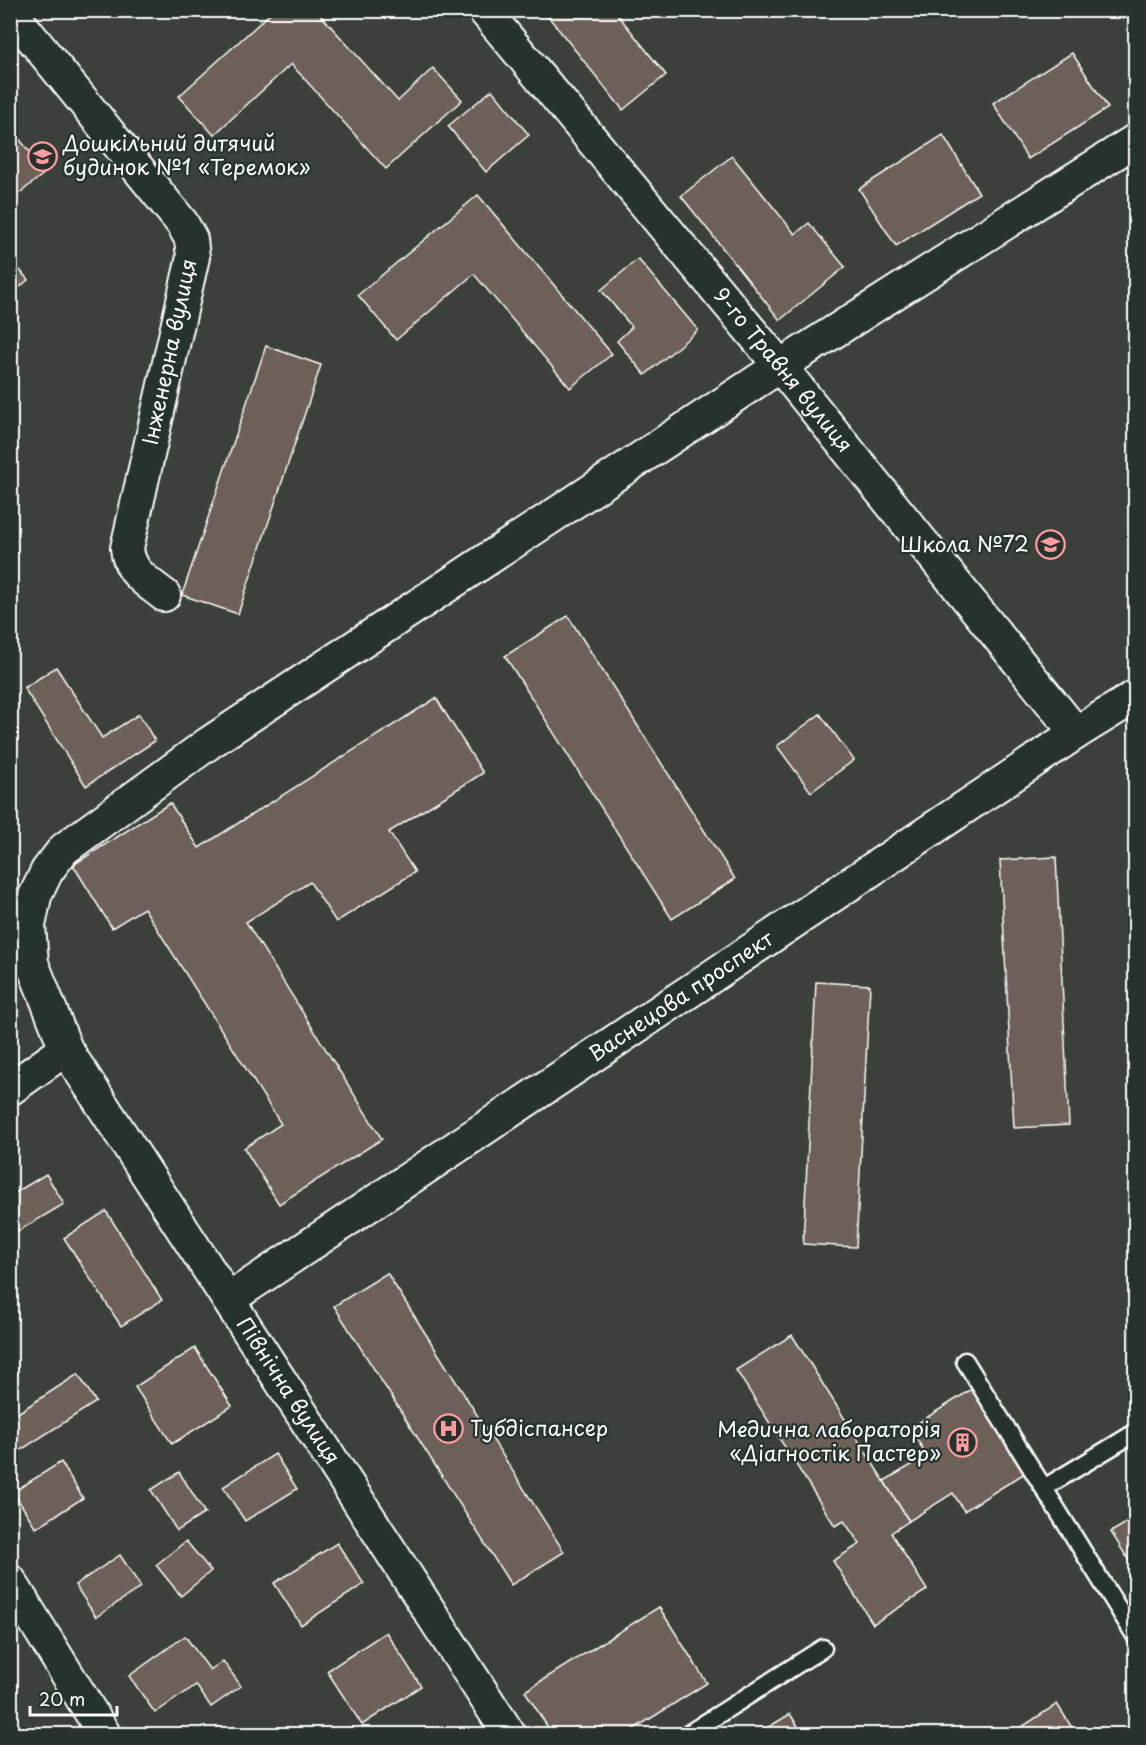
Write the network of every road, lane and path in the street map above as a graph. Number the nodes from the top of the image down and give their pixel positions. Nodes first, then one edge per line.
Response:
1 (484, 10) edge
2 (10, 11) edge
3 (1136, 140) edge
4 (780, 366) junction
5 (164, 595) dead end
6 (1136, 696) edge
7 (1076, 733) junction
8 (66, 1049) junction
9 (10, 1089) edge
10 (229, 1299) junction
11 (965, 1361) dead end
12 (1136, 1432) edge
13 (1044, 1488) junction
14 (10, 1581) edge
15 (1136, 1637) edge
16 (823, 1648) dead end
17 (104, 1734) edge
18 (509, 1734) edge
19 (688, 1734) edge

1 - 4 street, 9-го Травня вулиця
2 - 5 street, Інженерна вулиця
3 - 4 street, Північна вулиця
4 - 7 street, 9-го Травня вулиця
4 - 8 street, Північна вулиця
6 - 7 street, Васнецова проспект
7 - 10 street, Васнецова проспект
8 - 9 street
8 - 10 street, Північна вулиця
10 - 18 street, Північна вулиця
11 - 13 lane
12 - 13 lane
13 - 15 lane
14 - 17 street
16 - 19 lane

